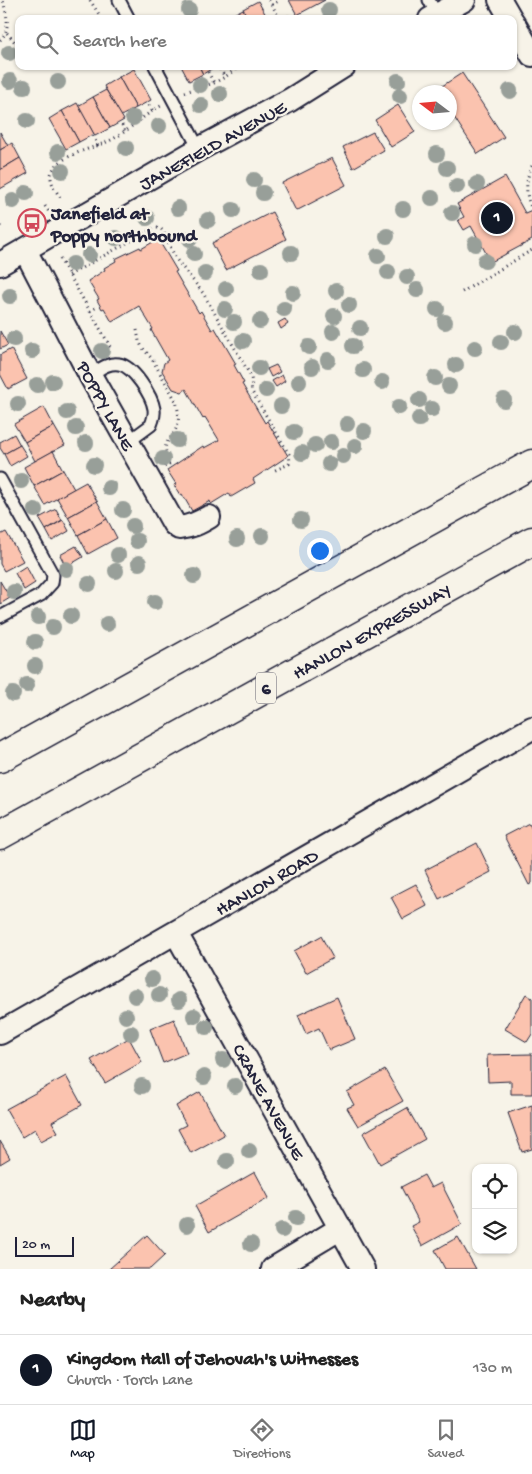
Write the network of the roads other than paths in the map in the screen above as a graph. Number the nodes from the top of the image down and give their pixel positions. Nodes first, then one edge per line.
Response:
1 (119, 0) edge
2 (464, 0) edge
3 (500, 0) edge
4 (432, 11) edge
5 (127, 15) edge
6 (509, 15) edge
7 (517, 29) edge
8 (532, 55) edge
9 (157, 70) edge
10 (338, 70) edge
11 (199, 149) junction
12 (25, 250) junction
13 (0, 264) edge
14 (90, 375) junction
15 (128, 442) junction
16 (532, 464) edge
17 (0, 478) edge
18 (209, 517) dead end
19 (532, 541) edge
20 (0, 617) edge
21 (532, 728) edge
22 (0, 758) edge
23 (0, 835) edge
24 (176, 933) junction
25 (0, 1033) edge
26 (341, 1228) junction
27 (273, 1269) edge
28 (362, 1269) edge

1 - 5 lane
2 - 4 street
3 - 6 street
7 - 8 street
9 - 11 lane
10 - 11 street, JANEFIELD AVENUE
11 - 12 street, JANEFIELD AVENUE
12 - 13 street, JANEFIELD AVENUE
12 - 14 street, POPPY LANE
14 - 15 street, POPPY LANE
14 - 15 lane
15 - 18 street, POPPY LANE
16 - 22 highway
17 - 20 lane
19 - 23 highway, HANLON EXPRESSWAY / 6
21 - 24 street, HANLON ROAD
24 - 25 street, HANLON ROAD
24 - 26 street, CRANE AVENUE
26 - 27 street
26 - 28 street, CRANE AVENUE

